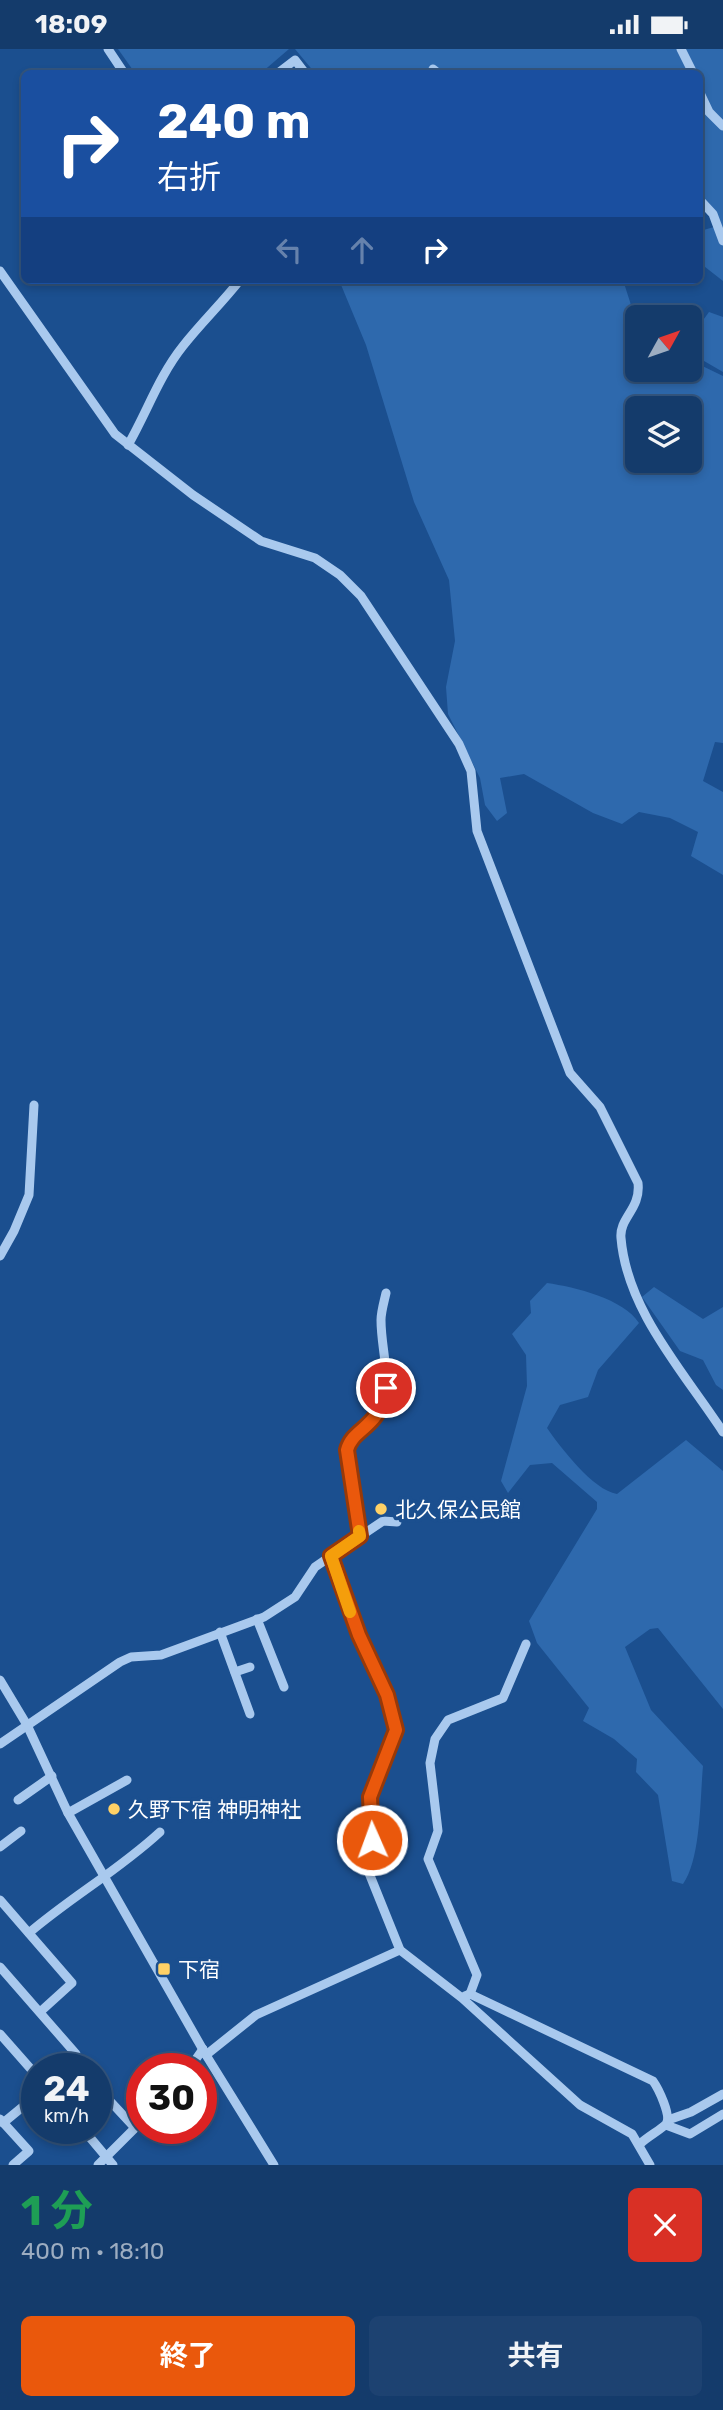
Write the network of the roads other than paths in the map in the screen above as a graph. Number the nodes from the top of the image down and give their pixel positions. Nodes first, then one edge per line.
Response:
1 (108, 49) edge
2 (681, 49) edge
3 (122, 70) edge
4 (282, 70) edge
5 (302, 70) edge
6 (692, 70) edge
7 (703, 99) edge
8 (723, 126) edge
9 (703, 203) edge
10 (723, 241) edge
11 (0, 271) edge
12 (237, 284) edge
13 (128, 445) junction
14 (34, 1105) dead end
15 (0, 1256) edge
16 (386, 1293) dead end
17 (723, 1432) edge
18 (397, 1522) dead end
19 (360, 1536) junction
20 (331, 1556) junction
21 (257, 1619) junction
22 (220, 1632) junction
23 (526, 1644) dead end
24 (250, 1667) dead end
25 (235, 1672) junction
26 (0, 1680) edge
27 (284, 1687) dead end
28 (250, 1714) dead end
29 (27, 1724) junction
30 (0, 1744) edge
31 (52, 1776) junction
32 (127, 1780) dead end
33 (18, 1800) dead end
34 (68, 1813) junction
35 (21, 1831) dead end
36 (160, 1832) dead end
37 (0, 1847) edge
38 (105, 1877) junction
39 (0, 1900) edge
40 (29, 1933) junction
41 (400, 1950) junction
42 (0, 1967) edge
43 (466, 1996) junction
44 (40, 2012) junction
45 (0, 2034) edge
46 (204, 2052) junction
47 (75, 2053) edge
48 (21, 2058) edge
49 (723, 2094) edge
50 (112, 2101) edge
51 (21, 2107) edge
52 (126, 2113) edge
53 (723, 2114) edge
54 (2, 2121) edge
55 (667, 2122) junction
56 (126, 2141) edge
57 (96, 2144) edge
58 (640, 2144) junction
59 (110, 2161) edge
60 (13, 2165) edge
61 (98, 2165) edge
62 (274, 2165) edge
63 (650, 2165) edge

1 - 3 street
2 - 6 street
4 - 5 street
7 - 8 street
9 - 10 street
11 - 13 street
12 - 13 street
13 - 17 street
14 - 15 street
16 - 19 street
18 - 19 street
19 - 20 street
20 - 21 street
20 - 41 street
21 - 22 street
21 - 27 street
22 - 25 street
22 - 29 street
23 - 43 street
24 - 25 street
25 - 28 street
26 - 29 street
29 - 30 street
29 - 31 street
31 - 33 street
31 - 34 street
32 - 34 street
34 - 38 street
35 - 37 street
36 - 38 street
38 - 40 street
38 - 46 street
39 - 40 street
40 - 44 street
41 - 43 street
41 - 46 street
42 - 44 street
43 - 55 street
43 - 58 street
44 - 47 street
45 - 48 street
46 - 62 street
49 - 55 street
50 - 52 street
51 - 54 street
53 - 55 street
54 - 60 street
55 - 58 street
56 - 59 street
57 - 59 street
58 - 63 street
59 - 61 street

